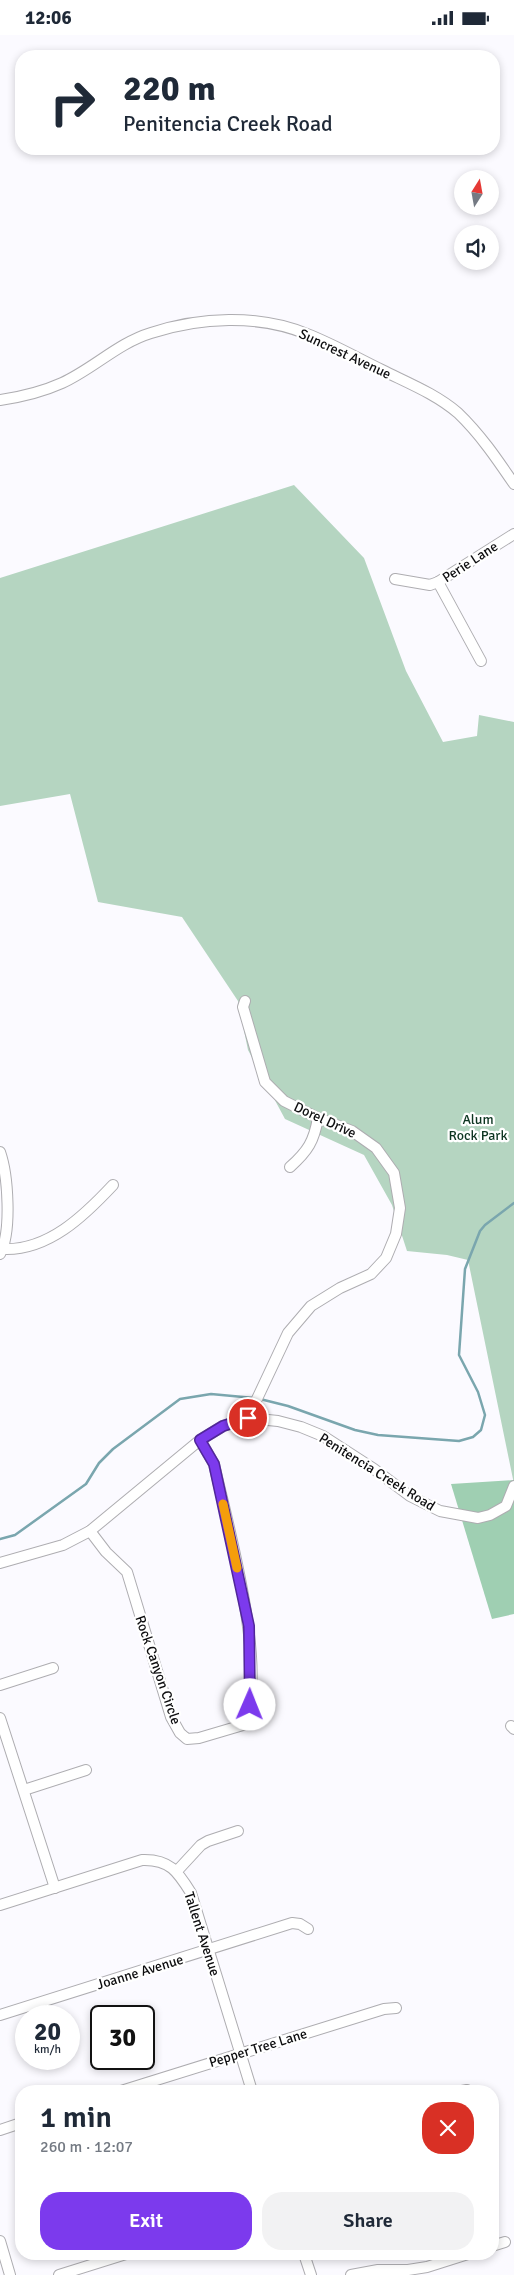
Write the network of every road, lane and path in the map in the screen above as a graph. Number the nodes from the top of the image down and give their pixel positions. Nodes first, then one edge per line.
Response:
1 (0, 400) edge
2 (514, 484) edge
3 (514, 534) edge
4 (395, 579) dead end
5 (438, 582) junction
6 (482, 661) dead end
7 (245, 1001) dead end
8 (318, 1118) junction
9 (0, 1152) edge
10 (290, 1167) dead end
11 (112, 1185) dead end
12 (2, 1252) edge
13 (248, 1418) junction
14 (200, 1440) junction
15 (514, 1486) edge
16 (90, 1531) junction
17 (0, 1563) edge
18 (53, 1668) dead end
19 (0, 1685) edge
20 (0, 1718) edge
21 (86, 1770) dead end
22 (24, 1790) junction
23 (238, 1831) dead end
24 (177, 1871) junction
25 (55, 1887) junction
26 (0, 1905) edge
27 (308, 1929) dead end
28 (208, 1951) junction
29 (396, 2009) dead end
30 (0, 2015) edge
31 (240, 2054) junction
32 (140, 2085) edge
33 (250, 2085) edge
34 (15, 2125) edge
35 (0, 2130) edge
36 (0, 2241) edge
37 (505, 2242) dead end
38 (499, 2244) edge
39 (107, 2260) edge
40 (306, 2260) edge
41 (449, 2260) edge
42 (10, 2275) edge
43 (59, 2275) edge
44 (311, 2275) edge
45 (351, 2275) edge

1 - 2 street, Suncrest Avenue
3 - 5 street, Perie Lane
4 - 5 street, Perie Lane
5 - 6 street
7 - 8 street, Dorel Drive
8 - 10 street
8 - 13 street, Dorel Drive
9 - 12 street
11 - 12 street
13 - 14 street, Penitencia Creek Road
13 - 15 street, Penitencia Creek Road
14 - 16 street, Penitencia Creek Road
14 - 16 street, Rock Canyon Circle
16 - 17 street, Penitencia Creek Road
18 - 19 street
20 - 22 street
21 - 22 street
22 - 25 street
23 - 24 street
24 - 25 street
24 - 28 street, Tallent Avenue
25 - 26 street
27 - 28 street, Joanne Avenue
28 - 30 street, Joanne Avenue
28 - 31 street, Tallent Avenue
29 - 31 street, Pepper Tree Lane
31 - 32 street, Pepper Tree Lane
31 - 33 street, Tallent Avenue
34 - 35 street
36 - 42 street
37 - 38 street
39 - 43 street
40 - 44 street
41 - 45 street

